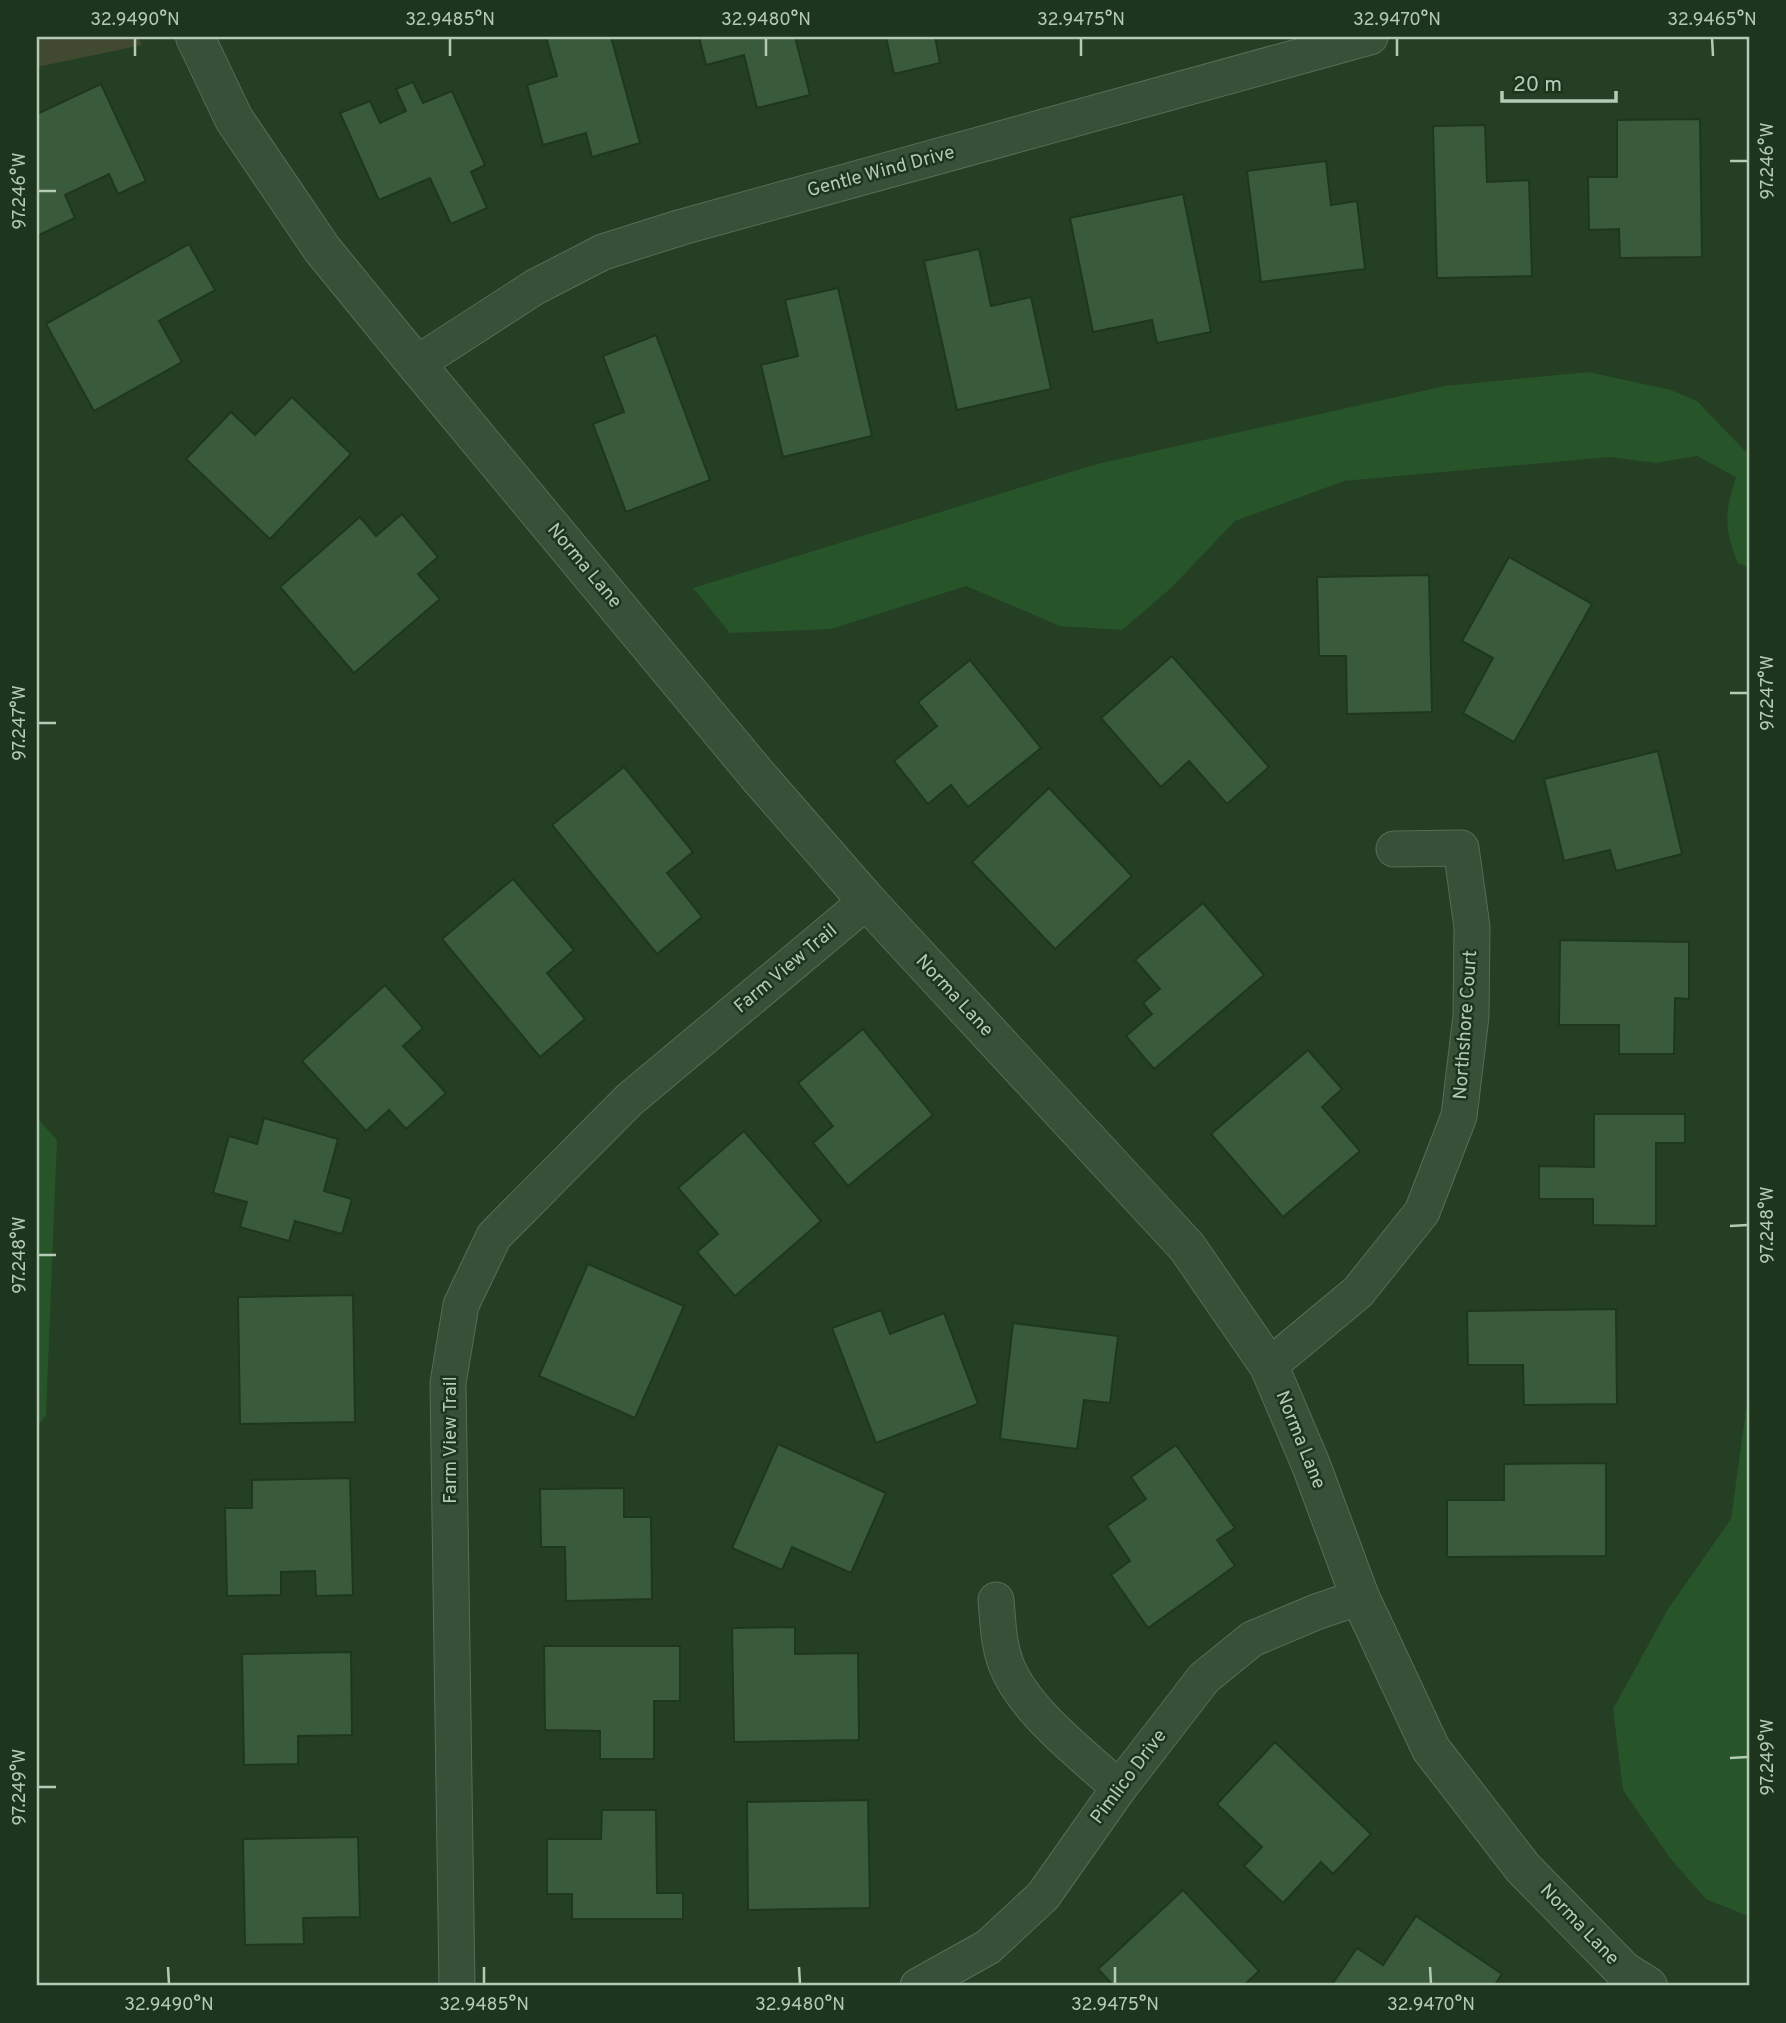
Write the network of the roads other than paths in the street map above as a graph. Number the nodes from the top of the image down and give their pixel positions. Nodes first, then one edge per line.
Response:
1 (195, 37) edge
2 (1370, 37) edge
3 (416, 364) junction
4 (1394, 849) dead end
5 (867, 901) junction
6 (1269, 1366) junction
7 (1360, 1597) junction
8 (996, 1600) dead end
9 (1119, 1788) junction
10 (1628, 1981) edge
11 (457, 1986) edge
12 (918, 1986) edge

1 - 3 street, Norma Lane
2 - 3 street, Gentle Wind Drive
3 - 5 street, Norma Lane
4 - 6 street, Northshore Court
5 - 6 street, Norma Lane
5 - 11 street, Farm View Trail
6 - 7 street, Norma Lane
7 - 9 street, Pimlico Drive
7 - 10 street, Norma Lane
8 - 9 street
9 - 12 street, Pimlico Drive

